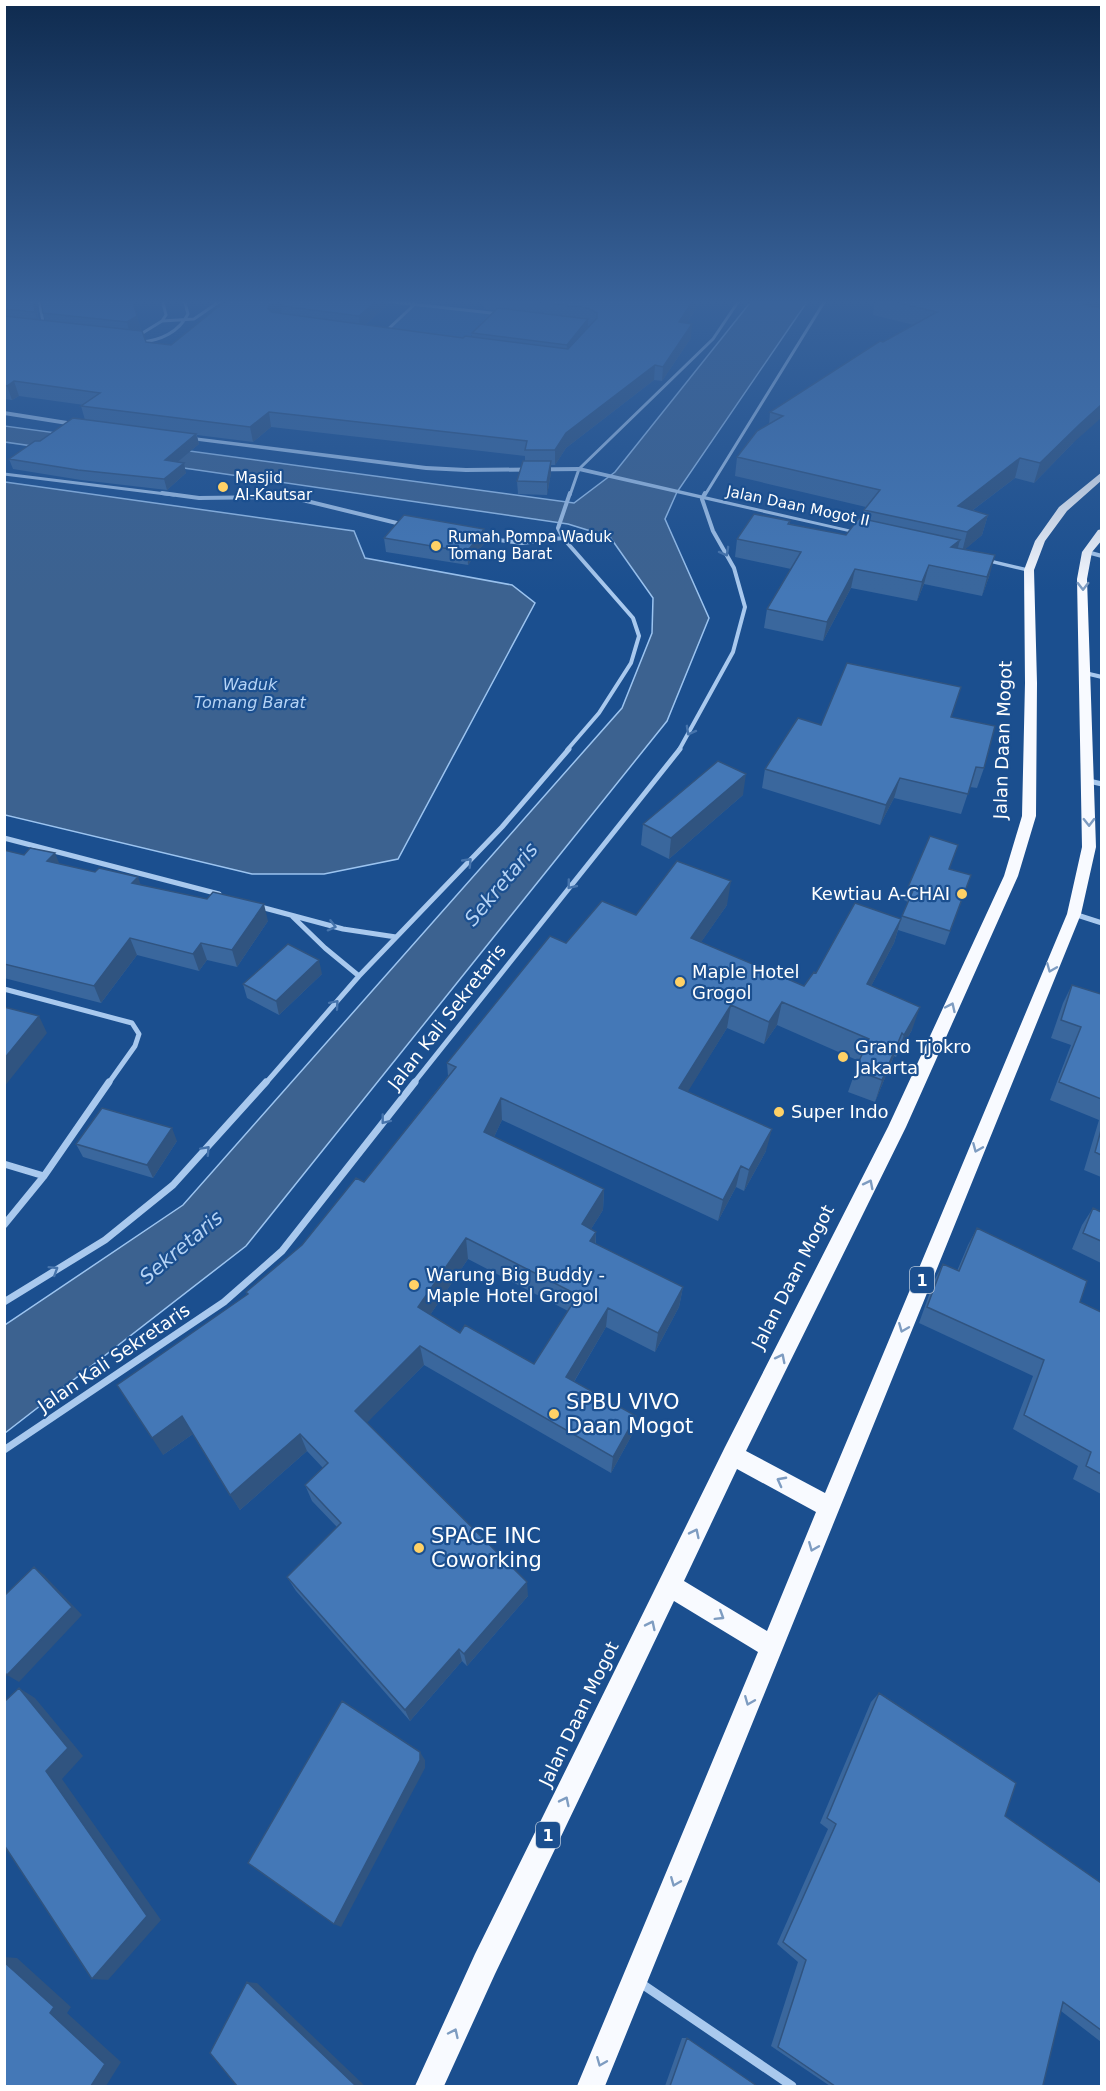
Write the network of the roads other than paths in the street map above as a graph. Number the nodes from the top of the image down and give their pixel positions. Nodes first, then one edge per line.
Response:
1 (653, 397) edge
2 (765, 397) edge
3 (4, 413) edge
4 (84, 425) edge
5 (175, 437) edge
6 (579, 469) junction
7 (4, 474) edge
8 (1101, 475) edge
9 (702, 499) junction
10 (406, 525) edge
11 (1101, 532) edge
12 (866, 534) edge
13 (472, 537) edge
14 (563, 538) junction
15 (1087, 552) junction
16 (1101, 556) edge
17 (971, 557) edge
18 (1029, 570) junction
19 (1085, 673) junction
20 (1101, 677) edge
21 (1095, 783) edge
22 (4, 838) edge
23 (232, 898) edge
24 (254, 905) edge
25 (1074, 914) junction
26 (291, 915) junction
27 (1101, 923) edge
28 (396, 937) junction
29 (359, 976) junction
30 (4, 989) edge
31 (4, 1164) edge
32 (44, 1176) junction
33 (4, 1225) edge
34 (4, 1302) edge
35 (4, 1450) edge
36 (733, 1455) junction
37 (829, 1506) junction
38 (670, 1586) junction
39 (771, 1647) junction
40 (634, 1980) junction
41 (429, 2086) edge
42 (591, 2086) edge
43 (792, 2086) edge

1 - 6 street
2 - 9 street, Jalan Daan Mogot II
3 - 4 street
5 - 6 street
6 - 9 street, Jalan Daan Mogot II
6 - 14 street
7 - 10 street
8 - 18 highway, Jalan Daan Mogot / 1
9 - 12 street, Jalan Daan Mogot II
9 -> 35 street, Jalan Kali Sekretaris
11 - 15 highway, 1
13 - 14 street
28 -> 14 street
15 - 16 street
15 -> 19 highway, 1
17 - 18 street
36 -> 18 highway, Jalan Daan Mogot / 1
19 - 20 street
19 - 21 highway, 1
21 -> 25 highway, 1
22 - 23 street
24 - 26 street
25 - 27 street
25 -> 37 highway, 1
26 -> 28 street
26 - 29 street
28 - 29 street
34 -> 29 street
30 - 32 street
31 - 32 street
32 - 33 street
37 -> 36 highway
38 -> 36 highway, Jalan Daan Mogot / 1
37 -> 39 highway, 1
38 -> 39 highway
41 -> 38 highway, Jalan Daan Mogot / 1
39 -> 40 highway, 1
40 -> 42 highway, 1
40 - 43 street

